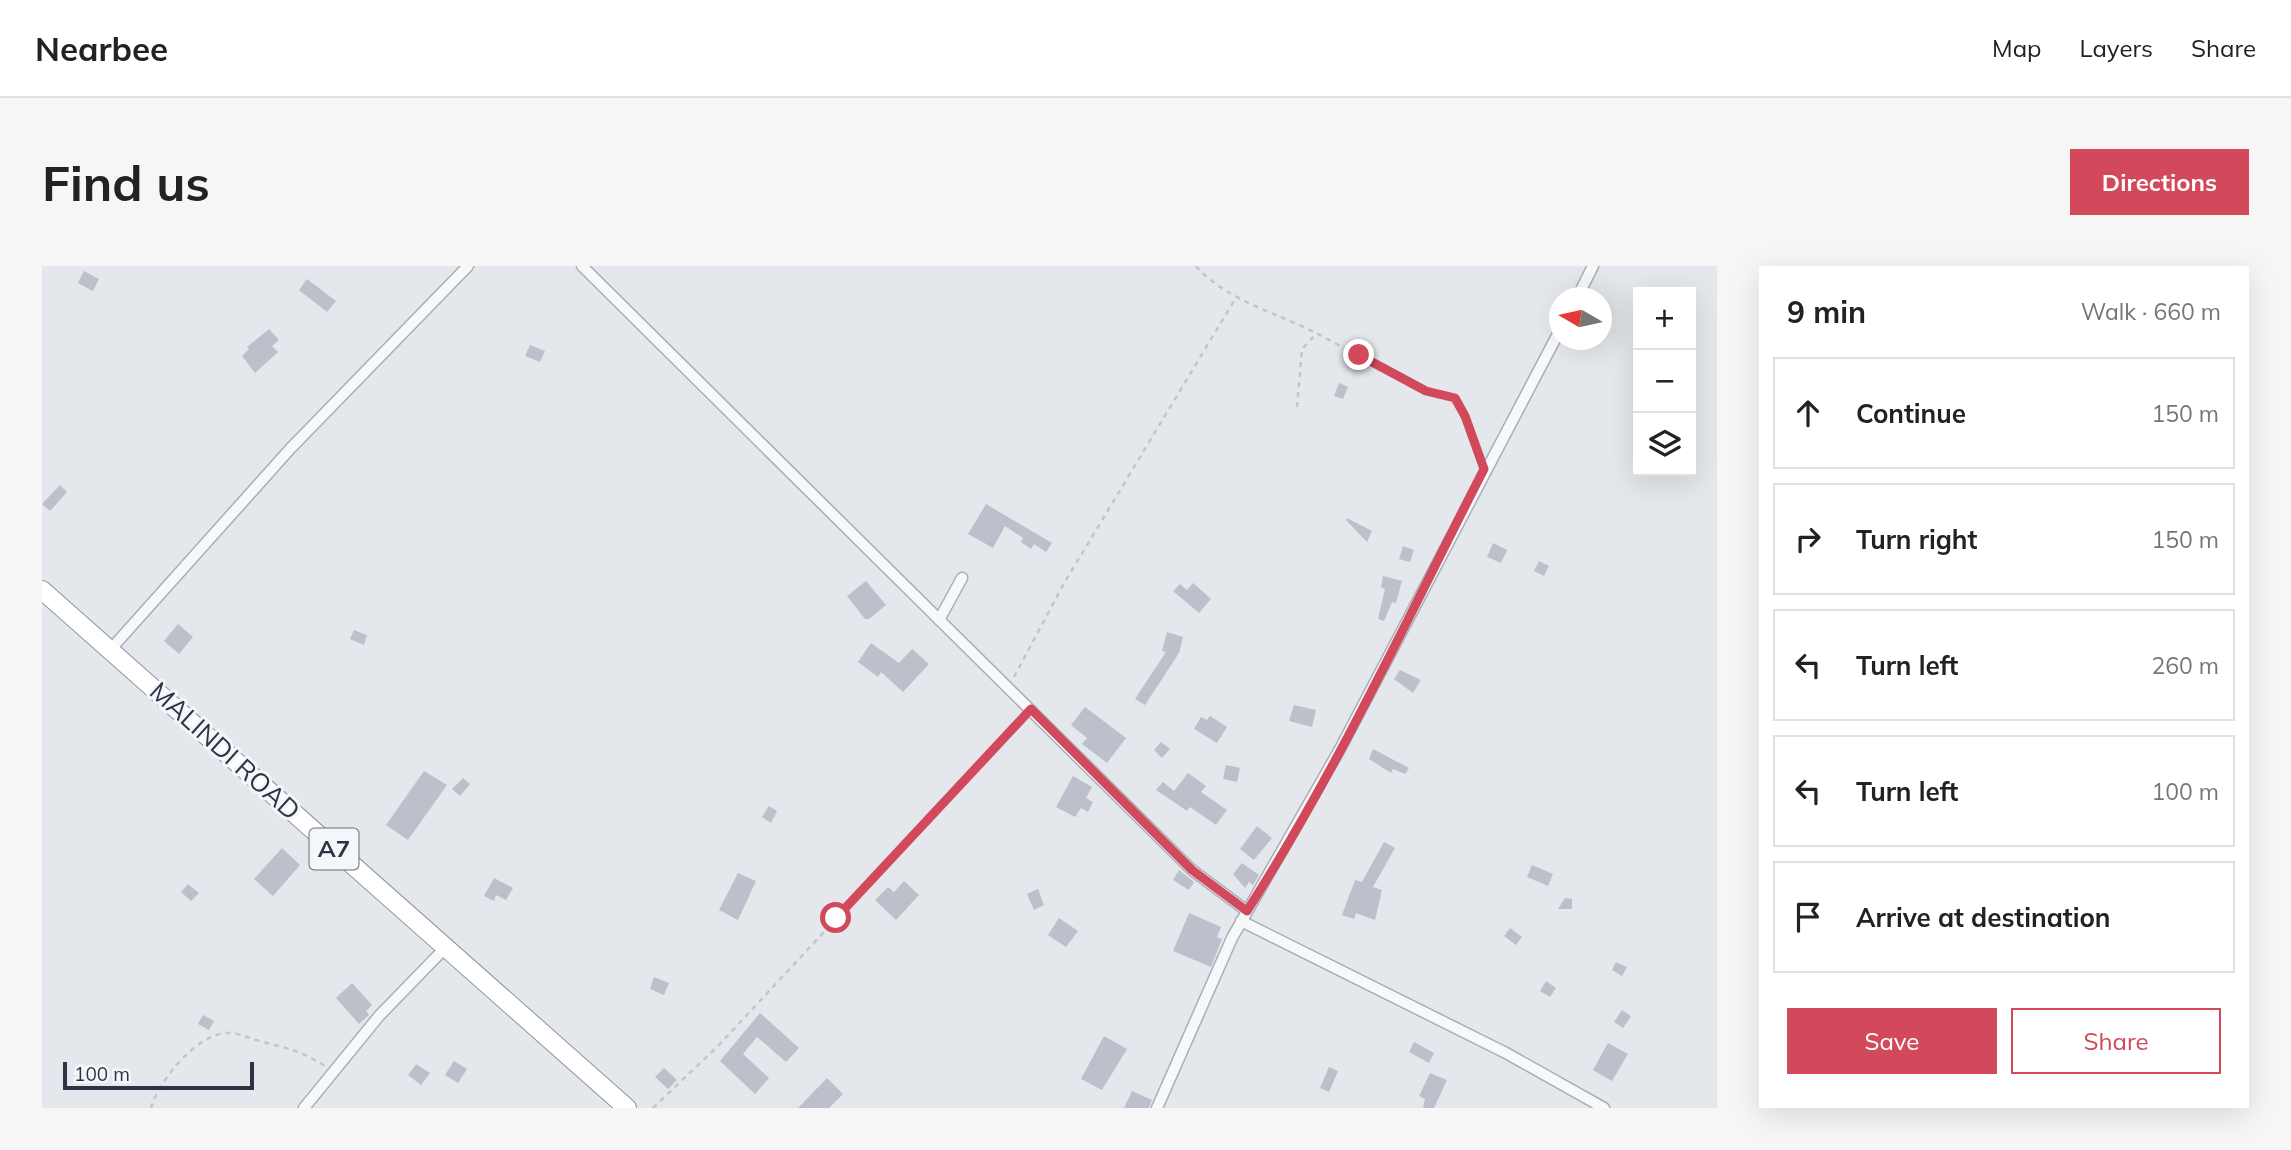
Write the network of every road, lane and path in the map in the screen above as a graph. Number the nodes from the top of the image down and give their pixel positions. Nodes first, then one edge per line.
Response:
1 (468, 266) edge
2 (582, 266) edge
3 (1196, 266) edge
4 (1593, 266) edge
5 (1582, 287) edge
6 (1237, 296) junction
7 (1317, 333) junction
8 (1549, 349) edge
9 (1297, 407) dead end
10 (1484, 469) junction
11 (962, 578) dead end
12 (42, 590) edge
13 (939, 620) junction
14 (111, 649) junction
15 (1009, 686) junction
16 (1031, 709) junction
17 (1244, 916) junction
18 (444, 948) junction
19 (334, 1071) junction
20 (151, 1108) edge
21 (304, 1108) edge
22 (627, 1108) edge
23 (653, 1108) edge
24 (1157, 1108) edge
25 (1604, 1108) edge

1 - 14 street
2 - 13 street
3 - 6 path
4 - 5 street
6 - 7 path
6 - 15 path
7 - 9 path
7 - 10 path
8 - 10 street
10 - 17 street
11 - 13 street
12 - 14 highway, MALINDI ROAD / A7
13 - 15 street
14 - 18 highway, MALINDI ROAD / A7
15 - 16 street
16 - 17 street
16 - 23 path
17 - 24 street
17 - 25 street
18 - 19 street
18 - 22 highway, MALINDI ROAD / A7
19 - 20 path
19 - 21 street

